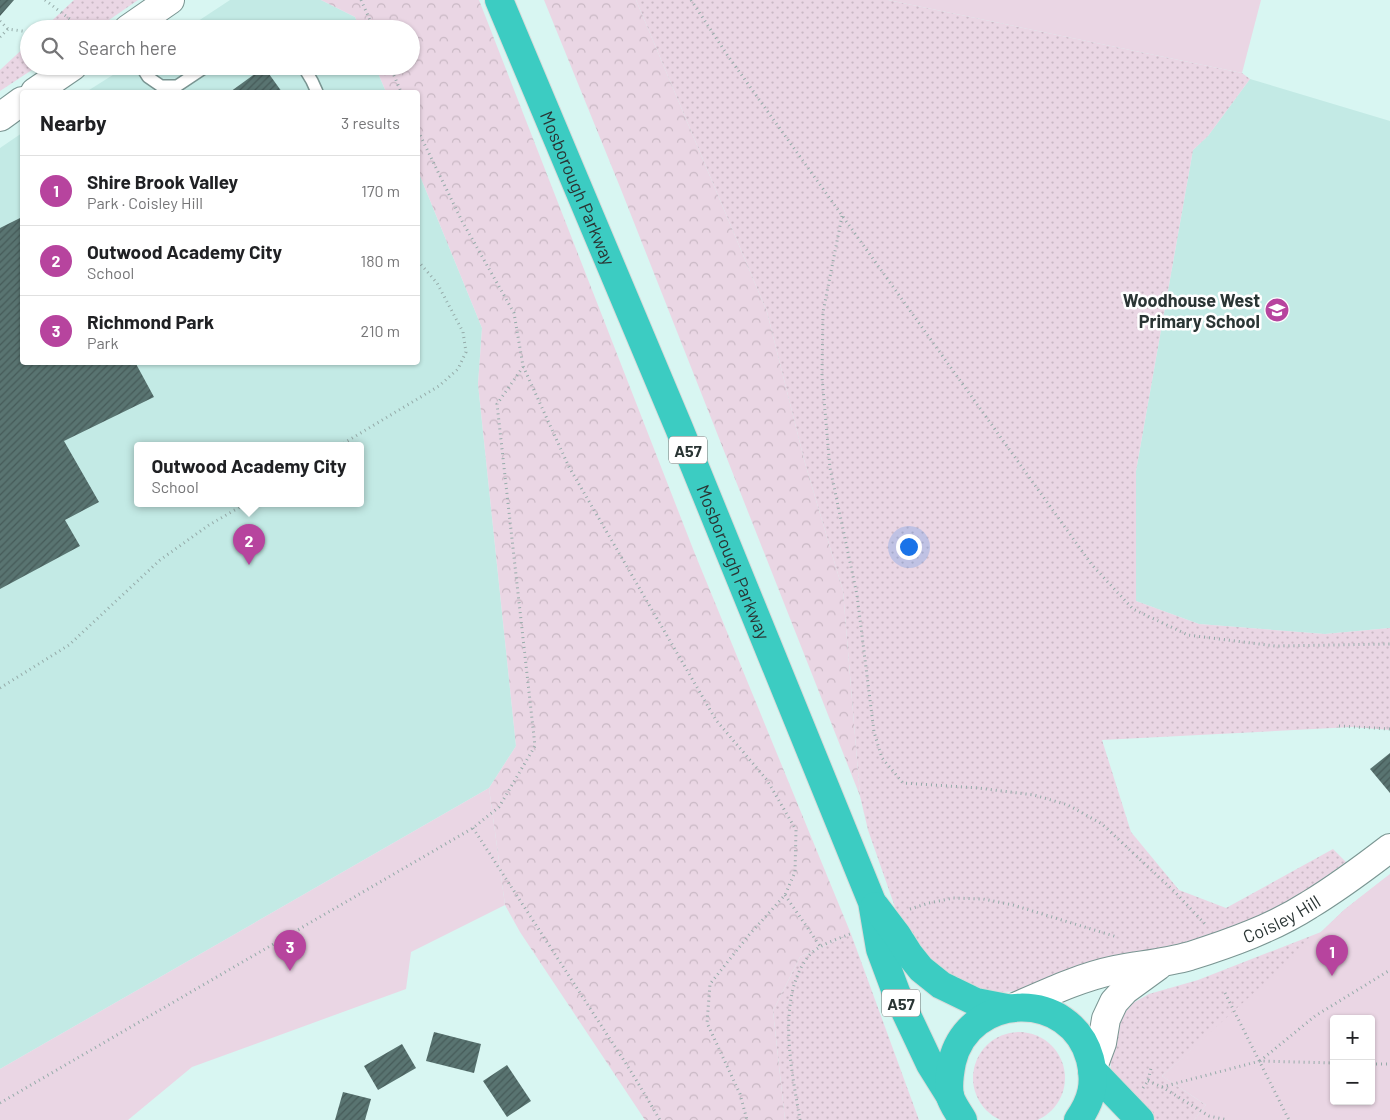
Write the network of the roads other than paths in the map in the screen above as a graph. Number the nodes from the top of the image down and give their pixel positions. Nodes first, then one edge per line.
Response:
1 (170, 0) edge
2 (499, 0) edge
3 (141, 20) edge
4 (60, 75) edge
5 (147, 75) edge
6 (194, 75) edge
7 (308, 75) edge
8 (38, 90) edge
9 (316, 90) edge
10 (20, 102) edge
11 (0, 117) edge
12 (1390, 848) edge
13 (872, 902) junction
14 (1162, 963) junction
15 (1011, 1008) junction
16 (1092, 1070) junction
17 (953, 1109) edge
18 (1078, 1120) edge
19 (1140, 1120) edge

1 - 3 main road
2 - 13 highway, Mosborough Parkway / A57
4 - 8 main road
5 - 6 lane
7 - 9 lane
10 - 11 main road
12 - 14 main road, Coisley Hill
13 - 15 highway, Mosborough Parkway / A57
13 - 17 highway, Mosborough Parkway / A57
14 - 15 main road, Coisley Hill
14 - 16 main road, Coisley Hill
15 - 16 highway, A57
15 - 17 highway, A57
16 - 18 highway, A57
16 - 19 highway, A57

